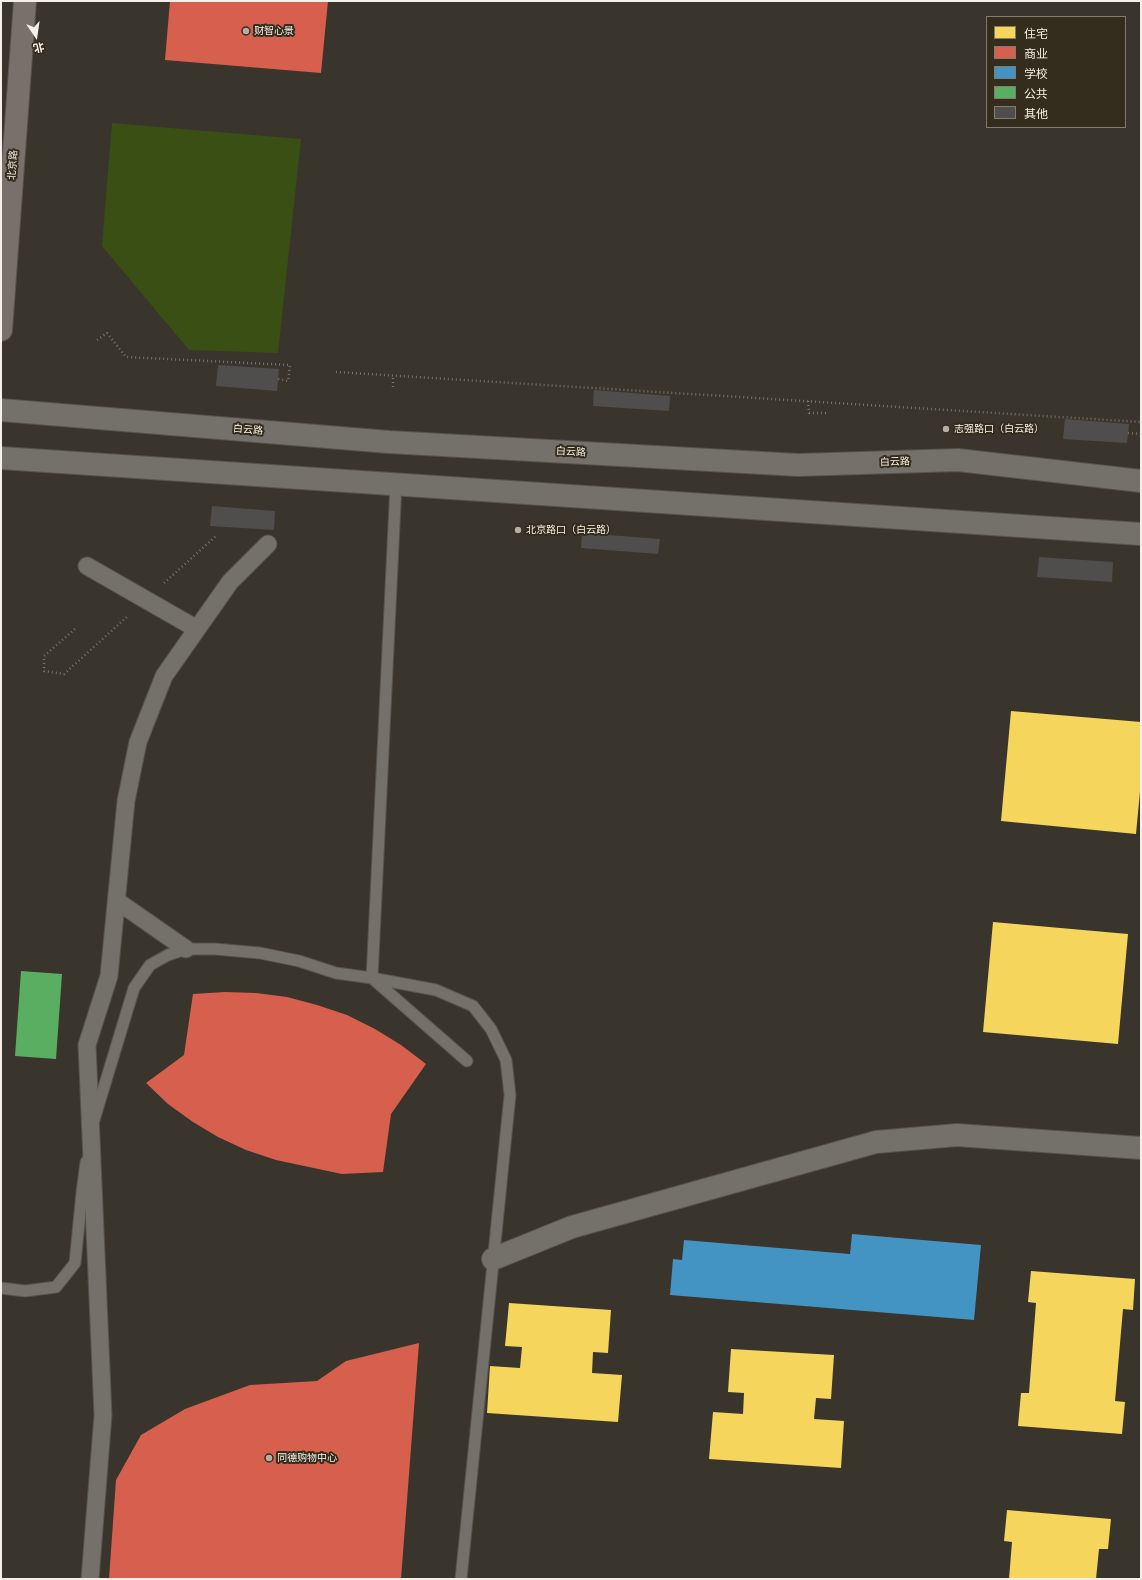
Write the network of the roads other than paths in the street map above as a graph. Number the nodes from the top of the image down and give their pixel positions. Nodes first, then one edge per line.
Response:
1 (24, 1) edge
2 (1, 330) edge
3 (1, 410) edge
4 (1, 458) edge
5 (1141, 481) edge
6 (396, 484) junction
7 (1141, 534) edge
8 (268, 544) dead end
9 (87, 566) dead end
10 (197, 629) junction
11 (117, 901) junction
12 (186, 949) junction
13 (372, 978) junction
14 (467, 1061) dead end
15 (91, 1130) junction
16 (1141, 1148) edge
17 (494, 1259) junction
18 (1, 1288) edge
19 (90, 1579) edge
20 (461, 1579) edge

1 - 2 main road, 北京路
3 - 5 main road, 白云路
4 - 6 main road
6 - 7 main road
6 - 13 lane
8 - 10 street
9 - 10 street
10 - 11 street
11 - 12 street
11 - 15 street
12 - 13 lane
12 - 15 lane
13 - 14 lane
13 - 17 lane
15 - 18 lane
15 - 19 street
16 - 17 main road
17 - 20 lane

